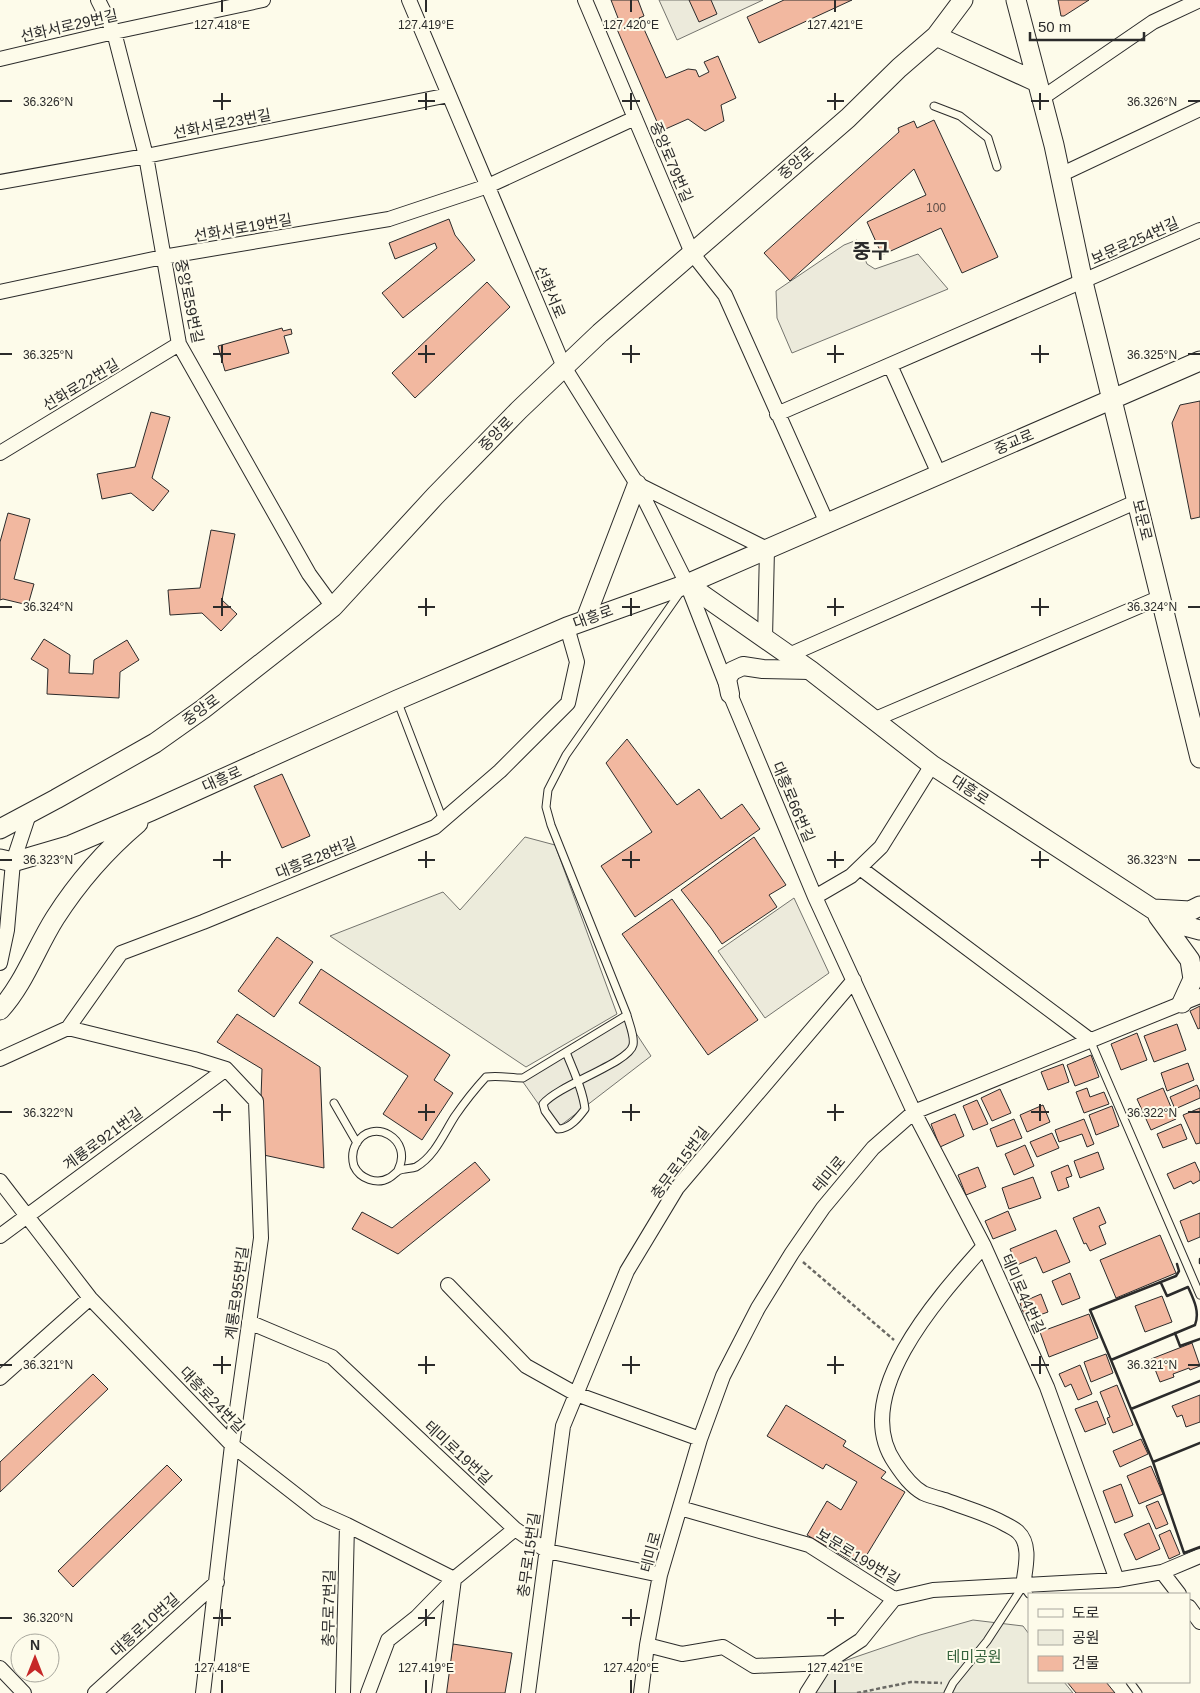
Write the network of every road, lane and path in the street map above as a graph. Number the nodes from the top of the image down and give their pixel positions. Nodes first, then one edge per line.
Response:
1 (98, 0) edge
2 (263, 0) edge
3 (409, 0) edge
4 (585, 0) edge
5 (963, 0) edge
6 (1016, 0) edge
7 (1200, 0) edge
8 (114, 32) junction
9 (936, 36) junction
10 (0, 60) edge
11 (1039, 90) junction
12 (449, 95) junction
13 (934, 106) dead end
14 (1200, 109) edge
15 (635, 118) junction
16 (146, 156) junction
17 (997, 167) dead end
18 (1060, 175) junction
19 (0, 182) edge
20 (488, 186) junction
21 (1200, 230) edge
22 (692, 253) junction
23 (163, 257) junction
24 (1083, 282) junction
25 (0, 292) edge
26 (179, 344) junction
27 (1200, 361) edge
28 (890, 365) junction
29 (564, 367) junction
30 (1112, 399) junction
31 (777, 414) junction
32 (0, 453) edge
33 (939, 474) junction
34 (637, 484) junction
35 (1138, 501) junction
36 (827, 523) junction
37 (767, 549) junction
38 (687, 584) junction
39 (1161, 597) junction
40 (333, 607) junction
41 (585, 620) junction
42 (567, 627) junction
43 (765, 638) junction
44 (789, 655) junction
45 (810, 670) junction
46 (730, 694) junction
47 (397, 700) junction
48 (874, 720) junction
49 (1200, 758) edge
50 (932, 765) junction
51 (152, 811) junction
52 (29, 814) junction
53 (443, 820) junction
54 (0, 829) edge
55 (4, 863) edge
56 (860, 868) junction
57 (815, 897) junction
58 (1200, 906) edge
59 (1153, 909) junction
60 (1200, 930) edge
61 (0, 962) edge
62 (854, 980) junction
63 (1200, 996) edge
64 (1182, 1003) junction
65 (0, 1010) edge
66 (627, 1015) junction
67 (68, 1028) junction
68 (1090, 1040) junction
69 (566, 1052) junction
70 (0, 1059) edge
71 (226, 1069) junction
72 (577, 1082) junction
73 (334, 1103) dead end
74 (914, 1112) junction
75 (356, 1143) junction
76 (398, 1170) junction
77 (0, 1181) edge
78 (26, 1216) junction
79 (0, 1236) edge
80 (984, 1246) junction
81 (792, 1253) junction
82 (448, 1285) dead end
83 (1200, 1295) edge
84 (90, 1298) junction
85 (249, 1322) junction
86 (905, 1349) junction
87 (0, 1378) edge
88 (576, 1394) junction
89 (700, 1439) junction
90 (232, 1445) junction
91 (680, 1508) junction
92 (347, 1525) junction
93 (515, 1529) junction
94 (546, 1552) junction
95 (1200, 1556) edge
96 (1162, 1572) junction
97 (660, 1575) junction
98 (454, 1579) junction
99 (1118, 1580) junction
100 (217, 1582) junction
101 (1026, 1590) edge
102 (1178, 1593) edge
103 (894, 1600) junction
104 (1190, 1608) edge
105 (1200, 1622) edge
106 (647, 1646) junction
107 (826, 1663) junction
108 (0, 1668) edge
109 (953, 1683) junction
110 (24, 1693) edge
111 (95, 1693) edge
112 (203, 1693) edge
113 (343, 1693) edge
114 (368, 1693) edge
115 (439, 1693) edge
116 (528, 1693) edge
117 (641, 1693) edge
118 (807, 1693) edge
119 (857, 1693) edge
120 (948, 1693) edge

1 - 8 street, 중앙로59번길
2 - 8 street, 선화서로29번길
3 - 12 street, 선화서로
4 - 15 street, 중앙로79번길
5 - 9 main road, 중앙로
6 - 11 main road, 보문로
7 - 11 street
8 - 10 street, 선화서로29번길
8 - 16 street, 중앙로59번길
9 - 11 main road
9 - 22 main road, 중앙로
11 - 18 main road, 보문로
12 - 16 street, 선화서로23번길
12 - 20 street, 선화서로
13 - 17 lane
14 - 18 street
15 - 20 street, 선화서로19번길
15 - 22 street, 중앙로79번길
16 - 19 street, 선화서로23번길
16 - 23 street, 중앙로59번길
18 - 24 main road, 보문로
20 - 23 street, 선화서로19번길
20 - 29 street, 선화서로
21 - 24 street, 보문로254번길
22 - 29 main road, 중앙로
22 - 31 street
23 - 25 street, 선화서로19번길
23 - 26 street, 중앙로59번길
24 - 28 street
24 - 30 main road, 보문로
26 - 32 street, 선화로22번길
26 - 40 street, 중앙로59번길
27 - 30 main road, 중교로
28 - 31 street
28 - 33 street
29 - 34 street, 선화서로
29 - 40 main road, 중앙로
30 - 33 main road, 중교로
30 - 35 main road, 보문로
31 - 36 street
33 - 36 main road, 중교로
34 - 37 street
34 - 38 street, 선화서로
34 - 41 street
35 - 39 main road, 보문로
35 - 44 street
36 - 37 main road, 중교로
37 - 38 main road, 중교로
37 - 43 street
38 - 41 main road, 대흥로
38 - 43 main road, 대흥로
38 - 46 street, 대흥로66번길
38 - 66 lane
39 - 48 street
39 - 49 main road, 보문로
40 - 52 main road, 중앙로
41 - 42 main road, 대흥로
42 - 47 main road, 대흥로
42 - 53 street, 대흥로28번길
43 - 44 main road, 대흥로
44 - 45 main road, 대흥로
45 - 46 street
45 - 48 main road, 대흥로
46 - 57 street, 대흥로66번길
47 - 51 main road, 대흥로
47 - 53 lane
48 - 50 main road, 대흥로
50 - 56 street
50 - 59 main road, 대흥로
51 - 55 main road, 대흥로
51 - 65 main road
52 - 54 main road, 중앙로
52 - 55 street
53 - 67 street, 대흥로28번길
55 - 61 street
56 - 57 street
56 - 68 street
57 - 62 street, 대흥로66번길
58 - 59 main road
59 - 60 main road, 대흥로
59 - 64 main road
62 - 74 street, 대흥로66번길
62 - 88 street, 충무로15번길
63 - 64 street, 테미로
64 - 68 street, 테미로
66 - 69 lane
66 - 72 lane
67 - 70 street
67 - 71 street, 계룡로955번길
68 - 74 street, 테미로
68 - 83 lane
69 - 72 lane
69 - 76 lane
71 - 78 street, 계룡로921번길
71 - 85 street, 계룡로955번길
72 - 72 lane
73 - 75 lane
74 - 80 street, 테미로44번길
74 - 81 street, 테미로
75 - 76 lane
75 - 76 lane
77 - 78 street, 대흥로24번길
78 - 79 street, 계룡로921번길
78 - 84 street, 대흥로24번길
80 - 86 street
80 - 99 street, 테미로44번길
81 - 86 path
81 - 89 street, 테미로
82 - 88 street
84 - 87 street
84 - 90 street, 대흥로24번길
85 - 90 street, 계룡로955번길
85 - 93 street, 테미로19번길
86 - 101 street
88 - 89 street
88 - 94 street, 충무로15번길
89 - 91 street, 테미로
90 - 92 street, 대흥로24번길
90 - 100 street, 계룡로955번길
91 - 97 street, 테미로
91 - 103 street, 보문로199번길
92 - 98 street, 대흥로24번길
92 - 113 street, 충무로7번길
93 - 94 street, 테미로19번길
93 - 98 street
94 - 97 street, 테미로19번길
94 - 116 street, 충무로15번길
95 - 96 street, 보문로199번길
96 - 99 street, 보문로199번길
96 - 102 street
97 - 106 street, 테미로
98 - 114 street
98 - 115 street
99 - 101 street, 보문로199번길
100 - 111 street, 대흥로10번길
100 - 112 street, 계룡로955번길
101 - 103 street, 보문로199번길
101 - 109 lane
103 - 107 street
104 - 105 street
106 - 107 street
106 - 117 street, 테미로
107 - 118 street
108 - 110 street
109 - 119 path
109 - 120 lane

